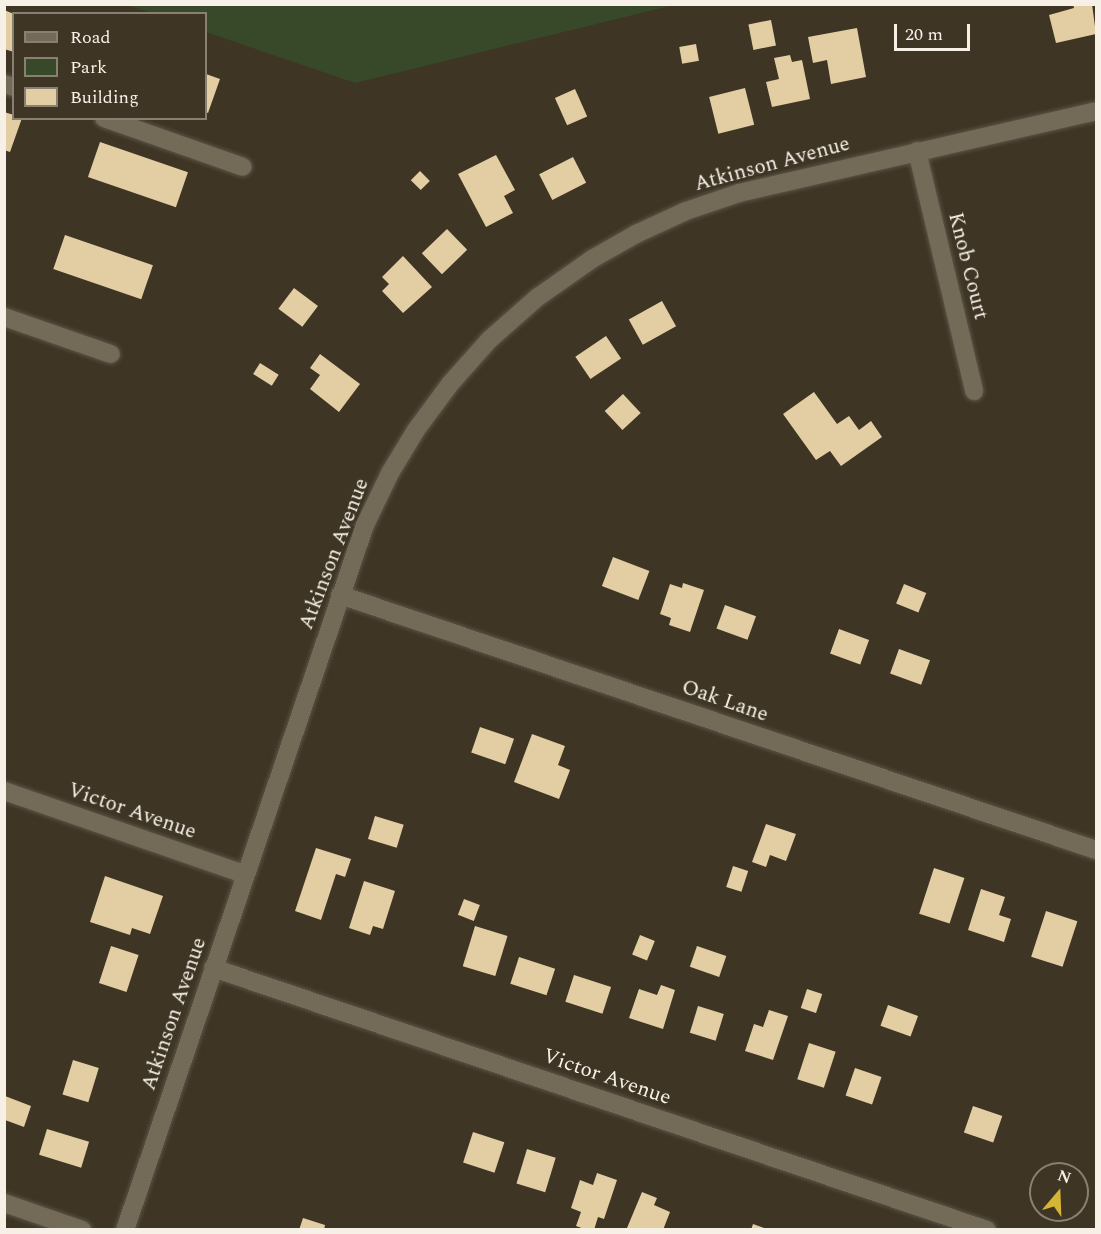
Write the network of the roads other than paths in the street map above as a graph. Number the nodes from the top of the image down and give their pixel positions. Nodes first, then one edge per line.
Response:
1 (1096, 111) edge
2 (110, 120) edge
3 (917, 151) junction
4 (243, 167) dead end
5 (4, 317) edge
6 (111, 354) dead end
7 (974, 391) dead end
8 (340, 595) junction
9 (4, 791) edge
10 (1096, 850) edge
11 (244, 874) junction
12 (213, 968) junction
13 (4, 1203) edge
14 (82, 1230) edge
15 (125, 1230) edge
16 (987, 1230) edge

1 - 3 street, Atkinson Avenue
2 - 4 street
3 - 7 street, Knob Court
3 - 8 street, Atkinson Avenue
5 - 6 street
8 - 10 street, Oak Lane
8 - 11 street, Atkinson Avenue
9 - 11 street, Victor Avenue
11 - 12 street, Atkinson Avenue
12 - 15 street, Atkinson Avenue
12 - 16 street, Victor Avenue
13 - 14 street

